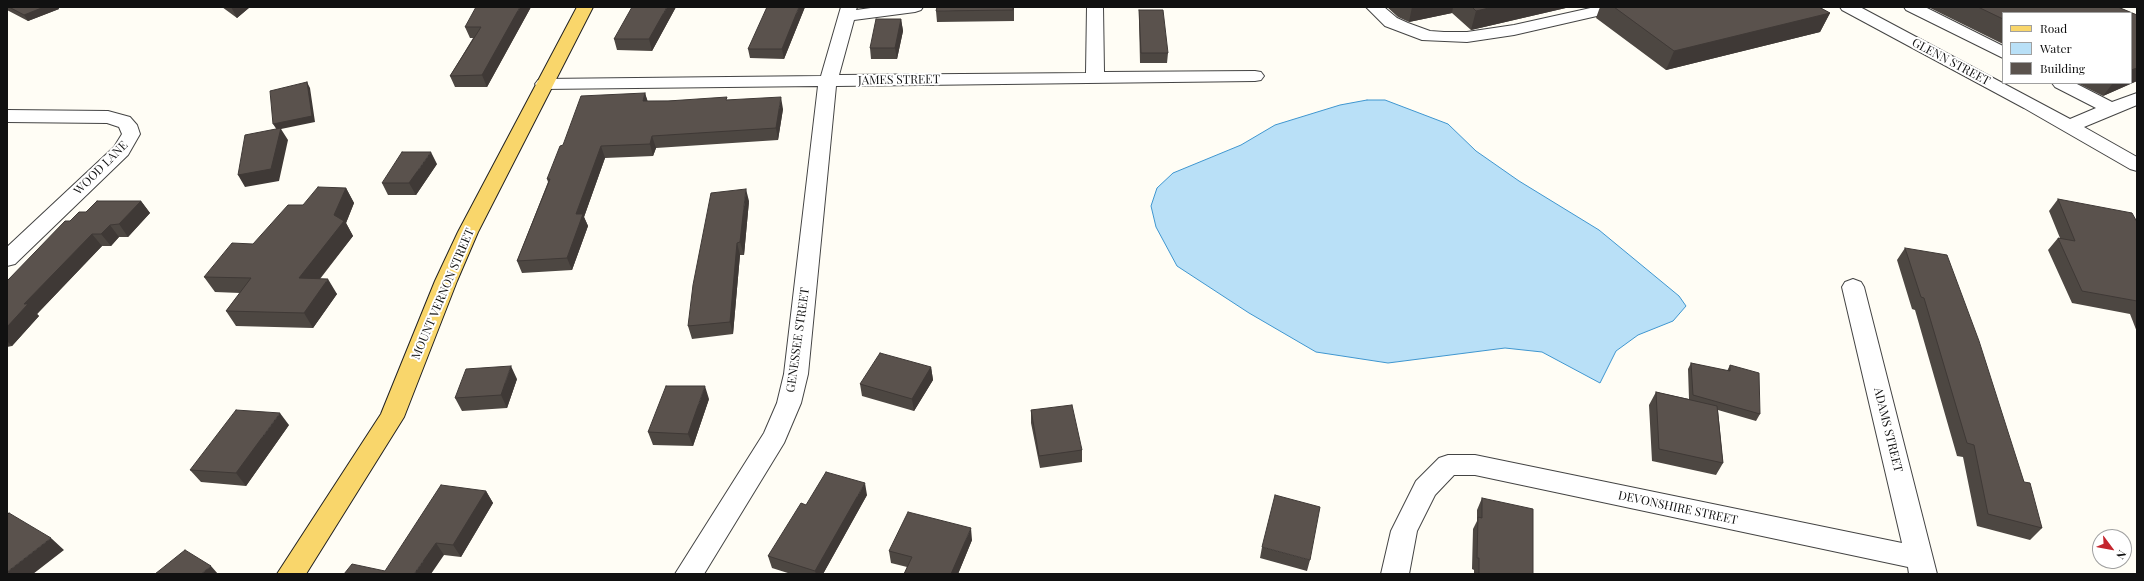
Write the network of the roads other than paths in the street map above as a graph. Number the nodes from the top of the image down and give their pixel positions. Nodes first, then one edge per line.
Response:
1 (585, 7) edge
2 (914, 7) edge
3 (1095, 7) edge
4 (1374, 7) edge
5 (1617, 7) edge
6 (1848, 7) edge
7 (1912, 7) edge
8 (848, 11) edge
9 (2002, 53) edge
10 (1255, 76) dead end
11 (1095, 78) junction
12 (828, 81) junction
13 (544, 84) junction
14 (2063, 84) edge
15 (2137, 98) edge
16 (2111, 109) junction
17 (7, 116) edge
18 (2070, 126) junction
19 (2137, 165) edge
20 (7, 259) edge
21 (1853, 286) dead end
22 (1921, 566) edge
23 (290, 574) edge
24 (689, 574) edge
25 (1395, 574) edge

1 - 13 main road, MOUNT VERNON STREET
2 - 8 street
3 - 11 street
4 - 5 street
6 - 18 street, GLENN STREET
7 - 9 street
8 - 12 street, GENESSEE STREET
10 - 11 street, JAMES STREET
11 - 12 street, JAMES STREET
12 - 13 street, JAMES STREET
12 - 24 street, GENESSEE STREET
13 - 23 main road, MOUNT VERNON STREET
14 - 16 street
15 - 16 street
16 - 18 street
17 - 20 street, WOOD LANE
18 - 19 street, GLENN STREET
21 - 22 street, ADAMS STREET
22 - 25 street, DEVONSHIRE STREET

